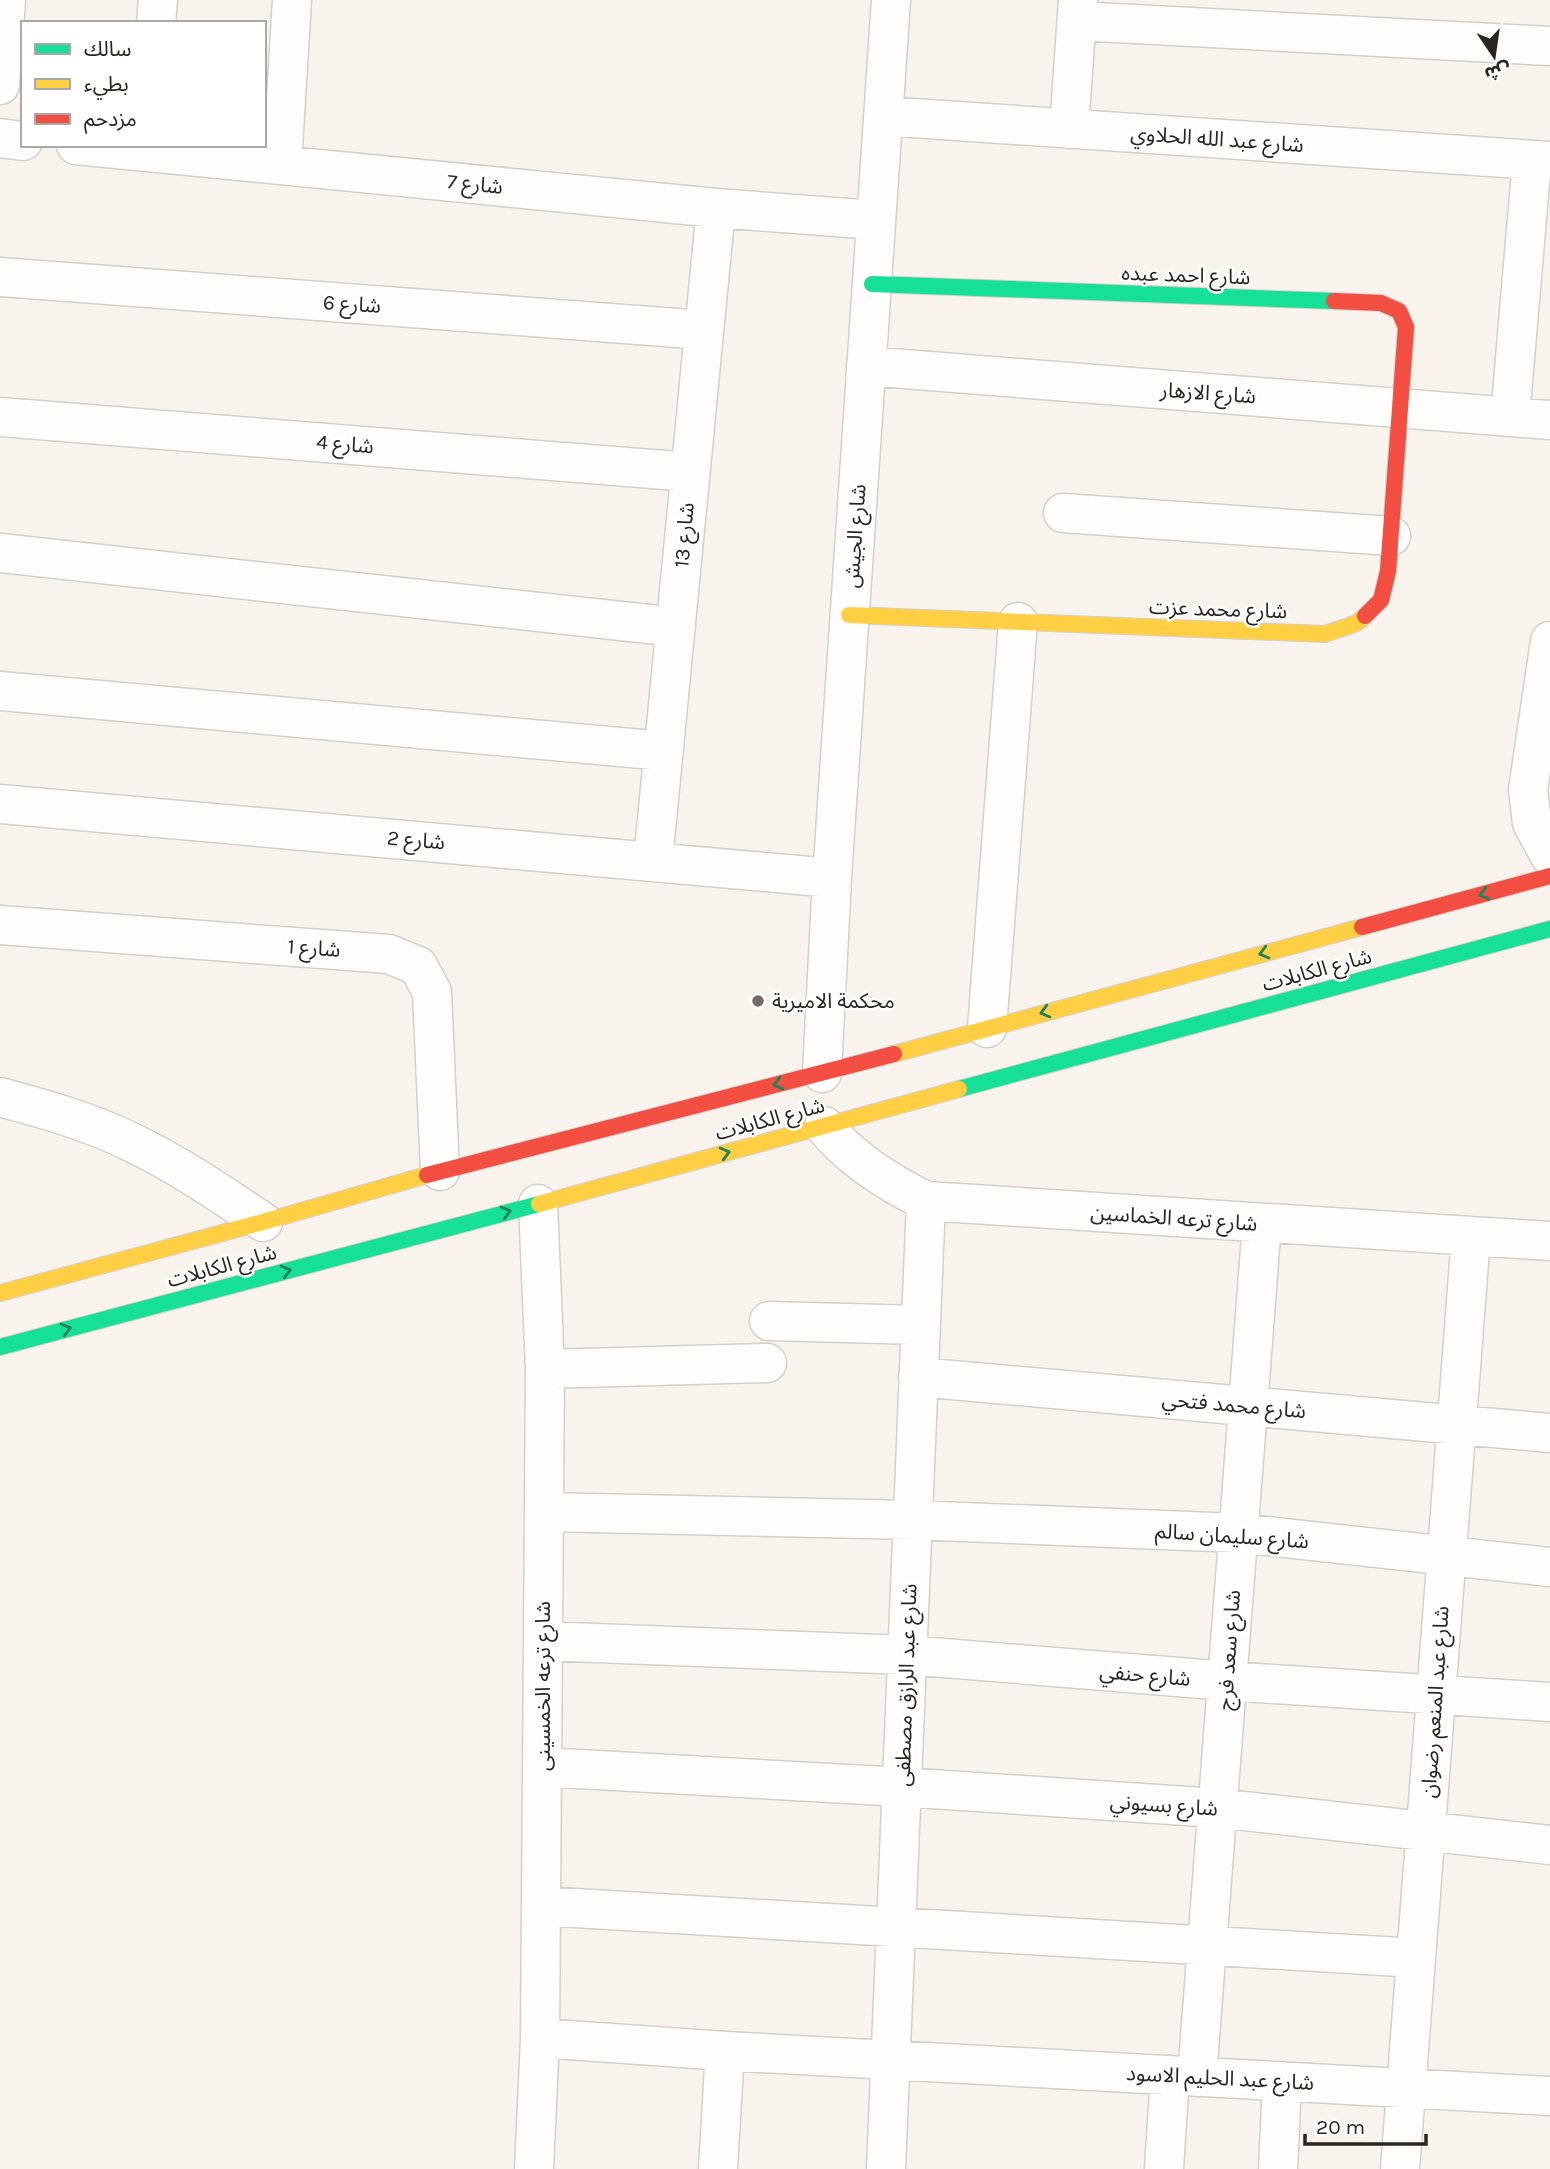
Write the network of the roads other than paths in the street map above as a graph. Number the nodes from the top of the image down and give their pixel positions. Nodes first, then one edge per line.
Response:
1 (6, 0) edge
2 (158, 0) edge
3 (292, 0) edge
4 (891, 0) edge
5 (1077, 10) edge
6 (156, 21) edge
7 (1550, 46) edge
8 (0, 85) edge
9 (883, 116) junction
10 (1069, 129) junction
11 (0, 138) edge
12 (21, 141) edge
13 (123, 147) edge
14 (146, 148) edge
15 (1541, 160) edge
16 (282, 164) junction
17 (716, 208) junction
18 (875, 220) junction
19 (1538, 236) edge
20 (0, 277) edge
21 (872, 284) junction
22 (704, 330) junction
23 (866, 366) junction
24 (1401, 408) junction
25 (0, 417) edge
26 (1510, 417) junction
27 (1550, 420) edge
28 (690, 472) junction
29 (1063, 513) dead end
30 (1391, 536) junction
31 (0, 553) edge
32 (849, 615) junction
33 (1018, 622) junction
34 (676, 627) junction
35 (1550, 641) edge
36 (0, 691) edge
37 (664, 751) junction
38 (0, 804) edge
39 (1550, 856) edge
40 (653, 861) junction
41 (1550, 876) edge
42 (832, 878) junction
43 (0, 925) edge
44 (1550, 929) edge
45 (987, 1028) junction
46 (822, 1073) junction
47 (0, 1097) edge
48 (824, 1126) junction
49 (440, 1171) junction
50 (926, 1202) junction
51 (538, 1204) junction
52 (263, 1222) junction
53 (1262, 1223) junction
54 (1471, 1236) junction
55 (1550, 1241) edge
56 (0, 1293) edge
57 (769, 1321) dead end
58 (921, 1325) junction
59 (0, 1347) edge
60 (767, 1363) dead end
61 (545, 1369) junction
62 (918, 1377) junction
63 (1247, 1406) junction
64 (1457, 1425) junction
65 (1550, 1433) edge
66 (544, 1512) junction
67 (913, 1520) junction
68 (1238, 1533) junction
69 (1446, 1555) junction
70 (1550, 1566) edge
71 (543, 1641) junction
72 (907, 1655) junction
73 (1227, 1681) junction
74 (1436, 1695) junction
75 (1550, 1702) edge
76 (543, 1768) junction
77 (902, 1787) junction
78 (1217, 1808) junction
79 (1426, 1832) junction
80 (1550, 1845) edge
81 (541, 1906) junction
82 (896, 1927) junction
83 (1207, 1945) junction
84 (1416, 1958) junction
85 (540, 2038) junction
86 (725, 2051) junction
87 (890, 2060) junction
88 (1183, 2076) junction
89 (1282, 2081) junction
90 (1406, 2088) junction
91 (1550, 2096) edge
92 (534, 2169) edge
93 (718, 2169) edge
94 (886, 2169) edge
95 (1164, 2169) edge
96 (1278, 2169) edge
97 (1400, 2169) edge

1 - 8 street
2 - 6 street
3 - 16 street
4 - 9 street, شارع الجيش
5 - 7 street
5 - 10 street
9 - 10 street, شارع عبد الله الحلاوي
9 - 18 street, شارع الجيش
10 - 15 street, شارع عبد الله الحلاوي
11 - 12 street
13 - 14 street, شارع 7
14 - 16 street, شارع 7
15 - 19 street
16 - 17 street, شارع 7
17 - 18 street, شارع 7
17 - 22 street, شارع 13
18 - 21 street, شارع الجيش
19 - 26 street
20 - 22 street, شارع 6
21 - 23 street, شارع الجيش
21 - 24 main road, شارع احمد عبده
22 - 28 street, شارع 13
23 - 24 street, شارع الازهار
23 - 32 street, شارع الجيش
24 - 26 street, شارع الازهار
24 - 30 main road, شارع محمد عزت
25 - 28 street, شارع 4
26 - 27 street, شارع الازهار
28 - 34 street, شارع 13
29 - 30 street
30 - 33 main road, شارع محمد عزت
31 - 34 street
32 - 33 main road, شارع محمد عزت
32 - 42 street, شارع الجيش
33 - 45 street
34 - 37 street, شارع 13
35 - 39 street
36 - 37 street
37 - 40 street, شارع 13
38 - 40 street, شارع 2
40 - 42 street, شارع 2
41 -> 45 main road, شارع الكابلات
42 - 46 street, شارع الجيش
43 - 49 street, شارع 1
44 - 48 main road, شارع الكابلات
45 - 46 main road, شارع الكابلات
46 -> 49 main road, شارع الكابلات
47 - 52 street
48 - 50 street, شارع ترعه الخماسين
51 -> 48 main road, شارع الكابلات
49 - 52 main road, شارع الكابلات
50 - 53 street, شارع ترعه الخماسين
50 - 58 street, شارع عبد الرازق مصطفى
59 -> 51 main road, شارع الكابلات
51 - 61 street, شارع ترعه الخمسينى
52 - 56 main road, شارع الكابلات
53 - 54 street, شارع ترعه الخماسين
53 - 63 street, شارع سعد فرج
54 - 55 street, شارع ترعه الخماسين
54 - 64 street, شارع عبد المنعم رضوان
57 - 58 street
58 - 62 street, شارع عبد الرازق مصطفى
60 - 61 street
61 - 66 street, شارع ترعه الخمسينى
62 - 63 street, شارع محمد فتحي
62 - 67 street, شارع عبد الرازق مصطفى
63 - 64 street, شارع محمد فتحي
63 - 68 street, شارع سعد فرج
64 - 65 street, شارع محمد فتحي
64 - 69 street, شارع عبد المنعم رضوان
66 - 67 street, شارع سليمان سالم
66 - 71 street, شارع ترعه الخمسينى
67 - 68 street, شارع سليمان سالم
67 - 72 street, شارع عبد الرازق مصطفى
68 - 69 street, شارع سليمان سالم
68 - 73 street, شارع سعد فرج
69 - 70 street, شارع سليمان سالم
69 - 74 street, شارع عبد المنعم رضوان
71 - 72 street, شارع حنفي
71 - 76 street, شارع ترعه الخمسينى
72 - 73 street, شارع حنفي
72 - 77 street, شارع عبد الرازق مصطفى
73 - 74 street, شارع حنفي
73 - 78 street, شارع سعد فرج
74 - 75 street, شارع حنفي
74 - 79 street, شارع عبد المنعم رضوان
76 - 77 street, شارع بسيوني
76 - 81 street, شارع ترعه الخمسينى
77 - 78 street, شارع بسيوني
77 - 82 street, شارع عبد الرازق مصطفى
78 - 79 street, شارع بسيوني
78 - 83 street, شارع سعد فرج
79 - 80 street, شارع بسيوني
79 - 84 street, شارع عبد المنعم رضوان
81 - 82 street
81 - 85 street, شارع ترعه الخمسينى
82 - 83 street
82 - 87 street, شارع عبد الرازق مصطفى
83 - 84 street
83 - 88 street, شارع سعد فرج
84 - 90 street, شارع عبد المنعم رضوان
85 - 86 street, شارع عبد الحليم الاسود
85 - 92 street, شارع ترعه الخمسينى
86 - 87 street, شارع عبد الحليم الاسود
86 - 93 street
87 - 88 street, شارع عبد الحليم الاسود
87 - 94 street, شارع عبد الرازق مصطفى
88 - 89 street, شارع عبد الحليم الاسود
88 - 95 street, شارع سعد فرج
89 - 90 street, شارع عبد الحليم الاسود
89 - 96 street
90 - 91 street, شارع عبد الحليم الاسود
90 - 97 street, شارع عبد المنعم رضوان

